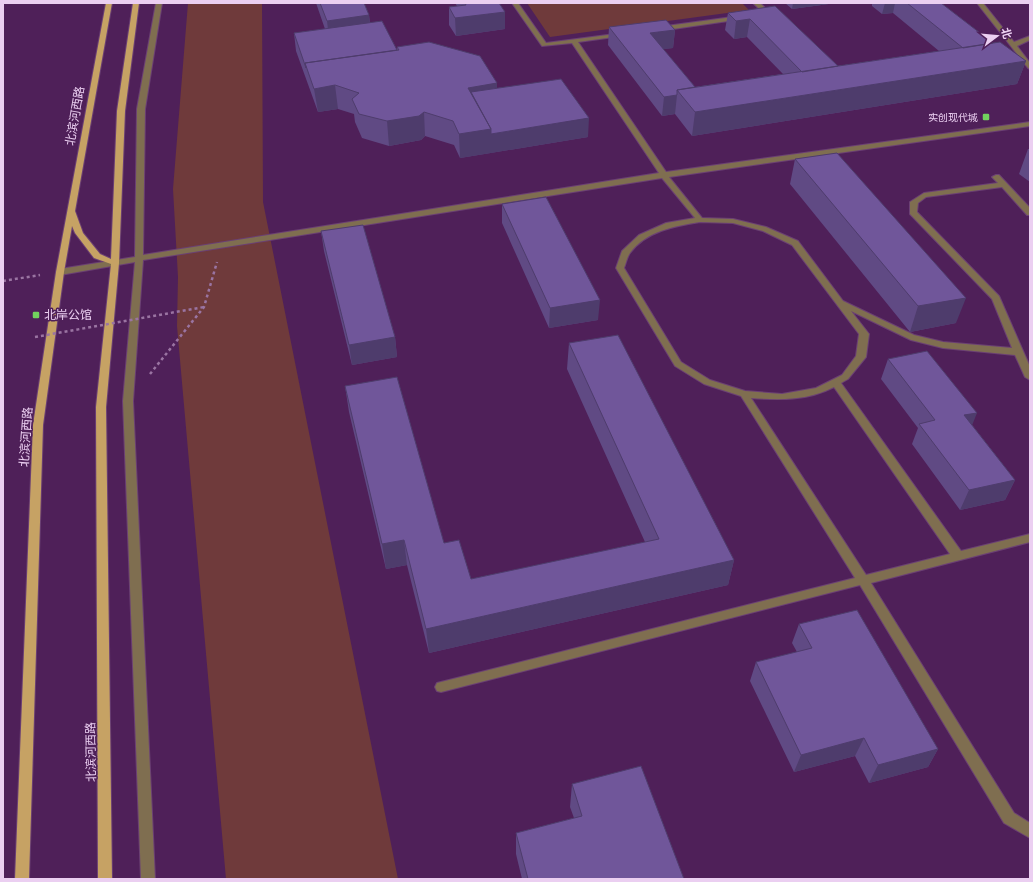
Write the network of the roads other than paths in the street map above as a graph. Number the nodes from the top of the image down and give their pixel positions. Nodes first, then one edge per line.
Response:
1 (109, 3) edge
2 (136, 3) edge
3 (159, 3) edge
4 (516, 3) edge
5 (756, 3) edge
6 (980, 3) edge
7 (760, 15) edge
8 (744, 17) edge
9 (651, 30) edge
10 (628, 33) edge
11 (1030, 38) edge
12 (574, 41) junction
13 (1013, 45) junction
14 (1030, 67) edge
15 (1030, 124) edge
16 (664, 175) junction
17 (996, 177) dead end
18 (1003, 185) junction
19 (71, 211) junction
20 (1030, 214) edge
21 (700, 220) junction
22 (139, 259) junction
23 (114, 263) junction
24 (60, 272) junction
25 (840, 302) junction
26 (1019, 352) junction
27 (1030, 377) edge
28 (835, 382) junction
29 (744, 394) junction
30 (1030, 538) edge
31 (958, 556) junction
32 (863, 580) junction
33 (441, 687) dead end
34 (1030, 831) edge
35 (22, 879) edge
36 (105, 879) edge
37 (148, 879) edge

1 - 19 main road, 北滨河西路
2 - 23 main road, 北滨河西路
3 - 22 street
4 - 12 street
5 - 7 street
6 - 13 street
8 - 9 street
10 - 12 street
11 - 13 street
12 - 16 street
13 - 14 street
15 - 16 street
16 - 21 street
16 - 22 street
17 - 18 street
18 - 20 street
18 - 26 street
19 - 23 main road
19 - 24 main road, 北滨河西路
21 - 25 street
21 - 29 street
22 - 23 street
22 - 37 street
23 - 24 street
23 - 36 main road, 北滨河西路
24 - 35 main road, 北滨河西路
25 - 26 street
25 - 28 street
26 - 27 street
28 - 29 street
28 - 31 street
29 - 32 street
30 - 31 street
31 - 32 street
32 - 33 street
32 - 34 street

